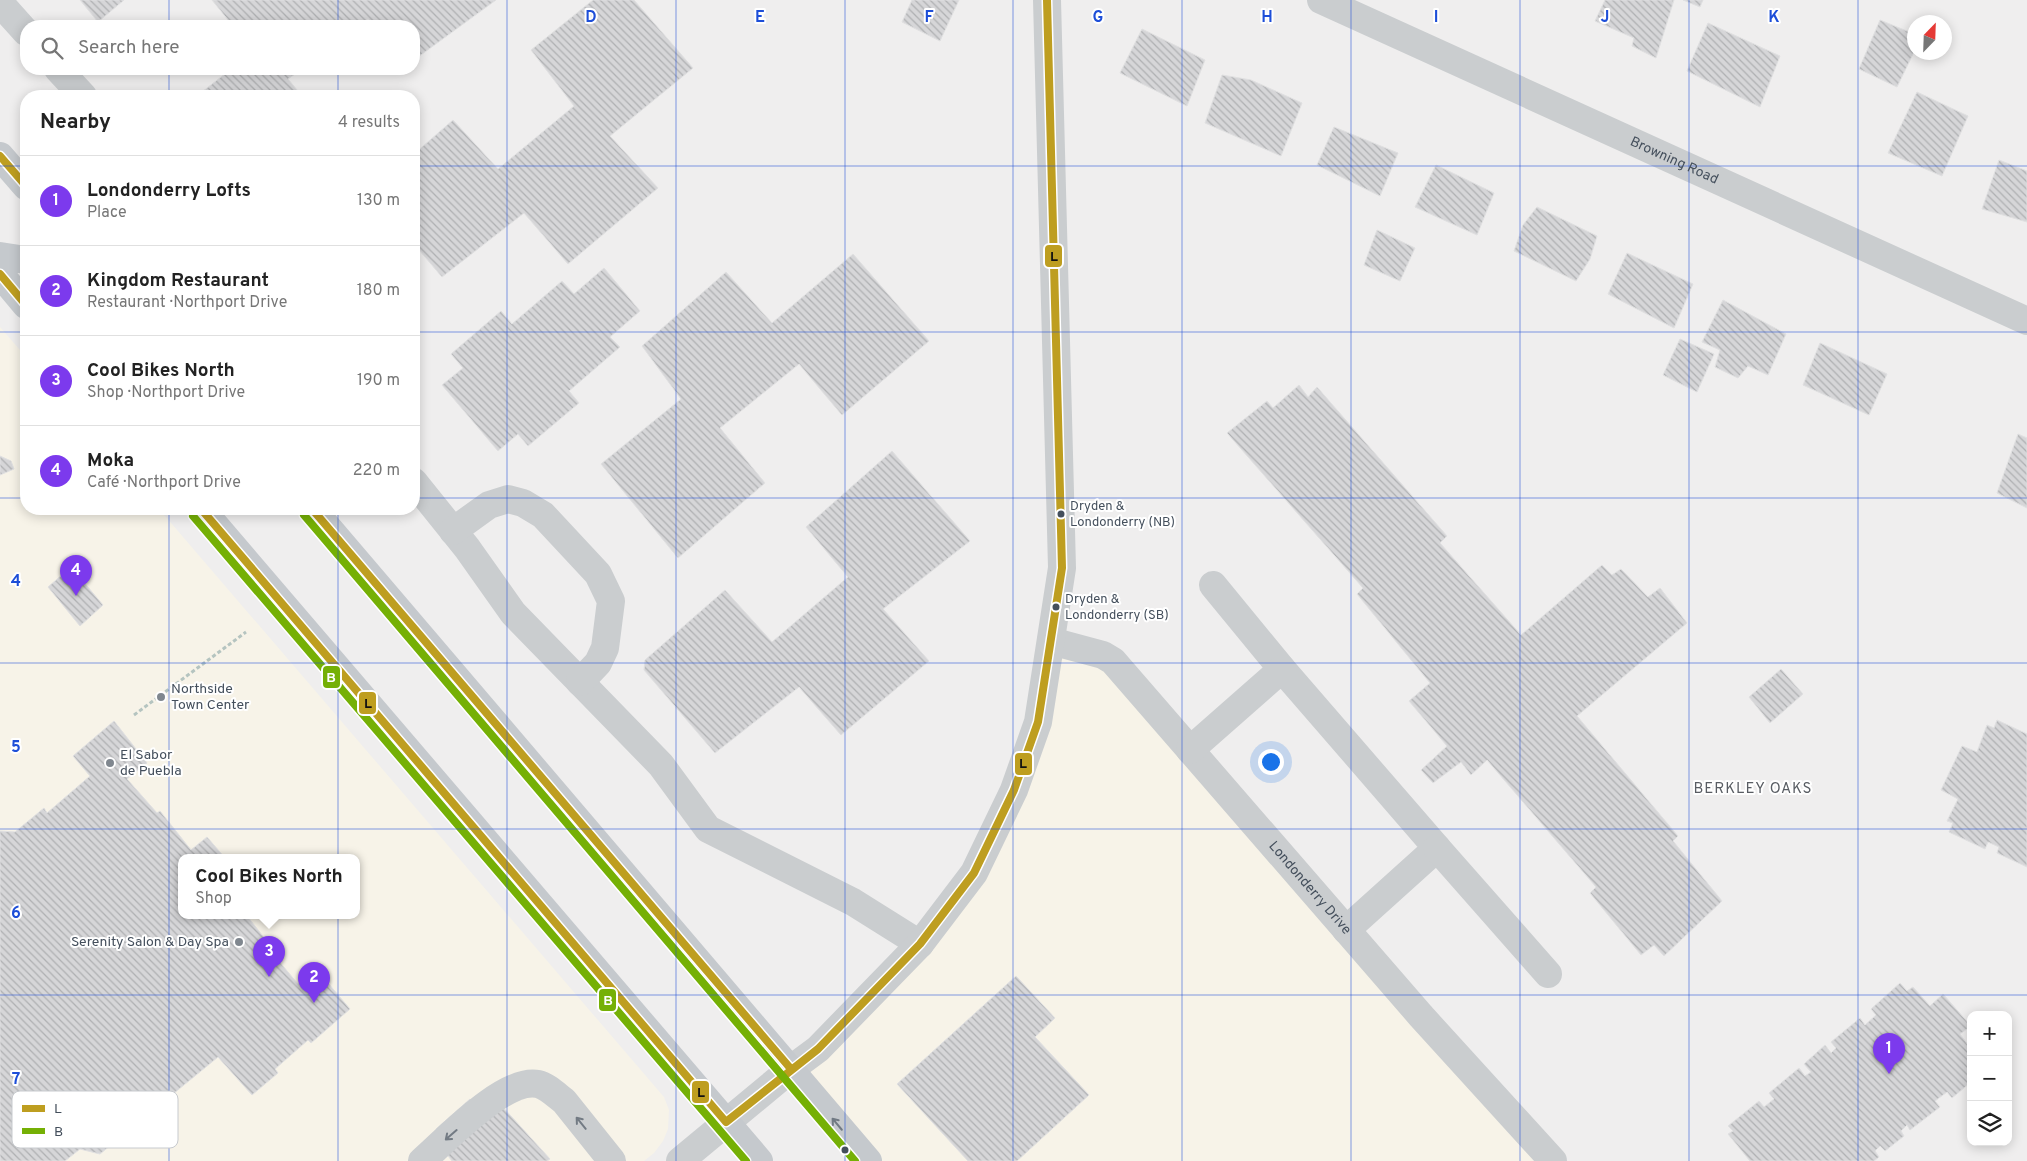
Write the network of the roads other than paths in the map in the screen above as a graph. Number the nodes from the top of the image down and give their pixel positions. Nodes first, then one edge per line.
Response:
1 (1048, 0) edge
2 (1321, 0) edge
3 (0, 3) edge
4 (20, 25) edge
5 (64, 75) edge
6 (77, 90) edge
7 (0, 156) edge
8 (20, 179) edge
9 (0, 256) edge
10 (20, 259) edge
11 (0, 274) edge
12 (20, 298) edge
13 (2027, 321) edge
14 (420, 490) edge
15 (206, 515) edge
16 (317, 515) edge
17 (453, 532) junction
18 (1213, 585) dead end
19 (1051, 641) junction
20 (1282, 669) junction
21 (580, 682) junction
22 (1190, 750) junction
23 (1437, 848) junction
24 (1346, 930) junction
25 (920, 944) junction
26 (1548, 974) dead end
27 (791, 1069) junction
28 (726, 1122) junction
29 (422, 1161) edge
30 (612, 1161) edge
31 (680, 1161) edge
32 (760, 1161) edge
33 (868, 1161) edge
34 (1553, 1161) edge

1 - 19 street
2 - 13 street, Browning Road
3 - 4 street
5 - 6 street
7 - 8 main road
9 - 10 main road
11 - 12 main road
14 - 17 street
15 - 28 main road
16 - 27 main road
17 - 21 street
17 - 21 street
18 - 20 street
19 - 22 street, Londonderry Drive
19 - 25 street
20 - 22 street
20 - 23 street
21 - 25 street
22 - 24 street, Londonderry Drive
23 - 24 street
23 - 26 street
24 - 34 street, Londonderry Drive
25 - 27 street
27 - 28 street
33 -> 27 main road
28 - 31 street
28 - 32 main road
30 -> 29 street

